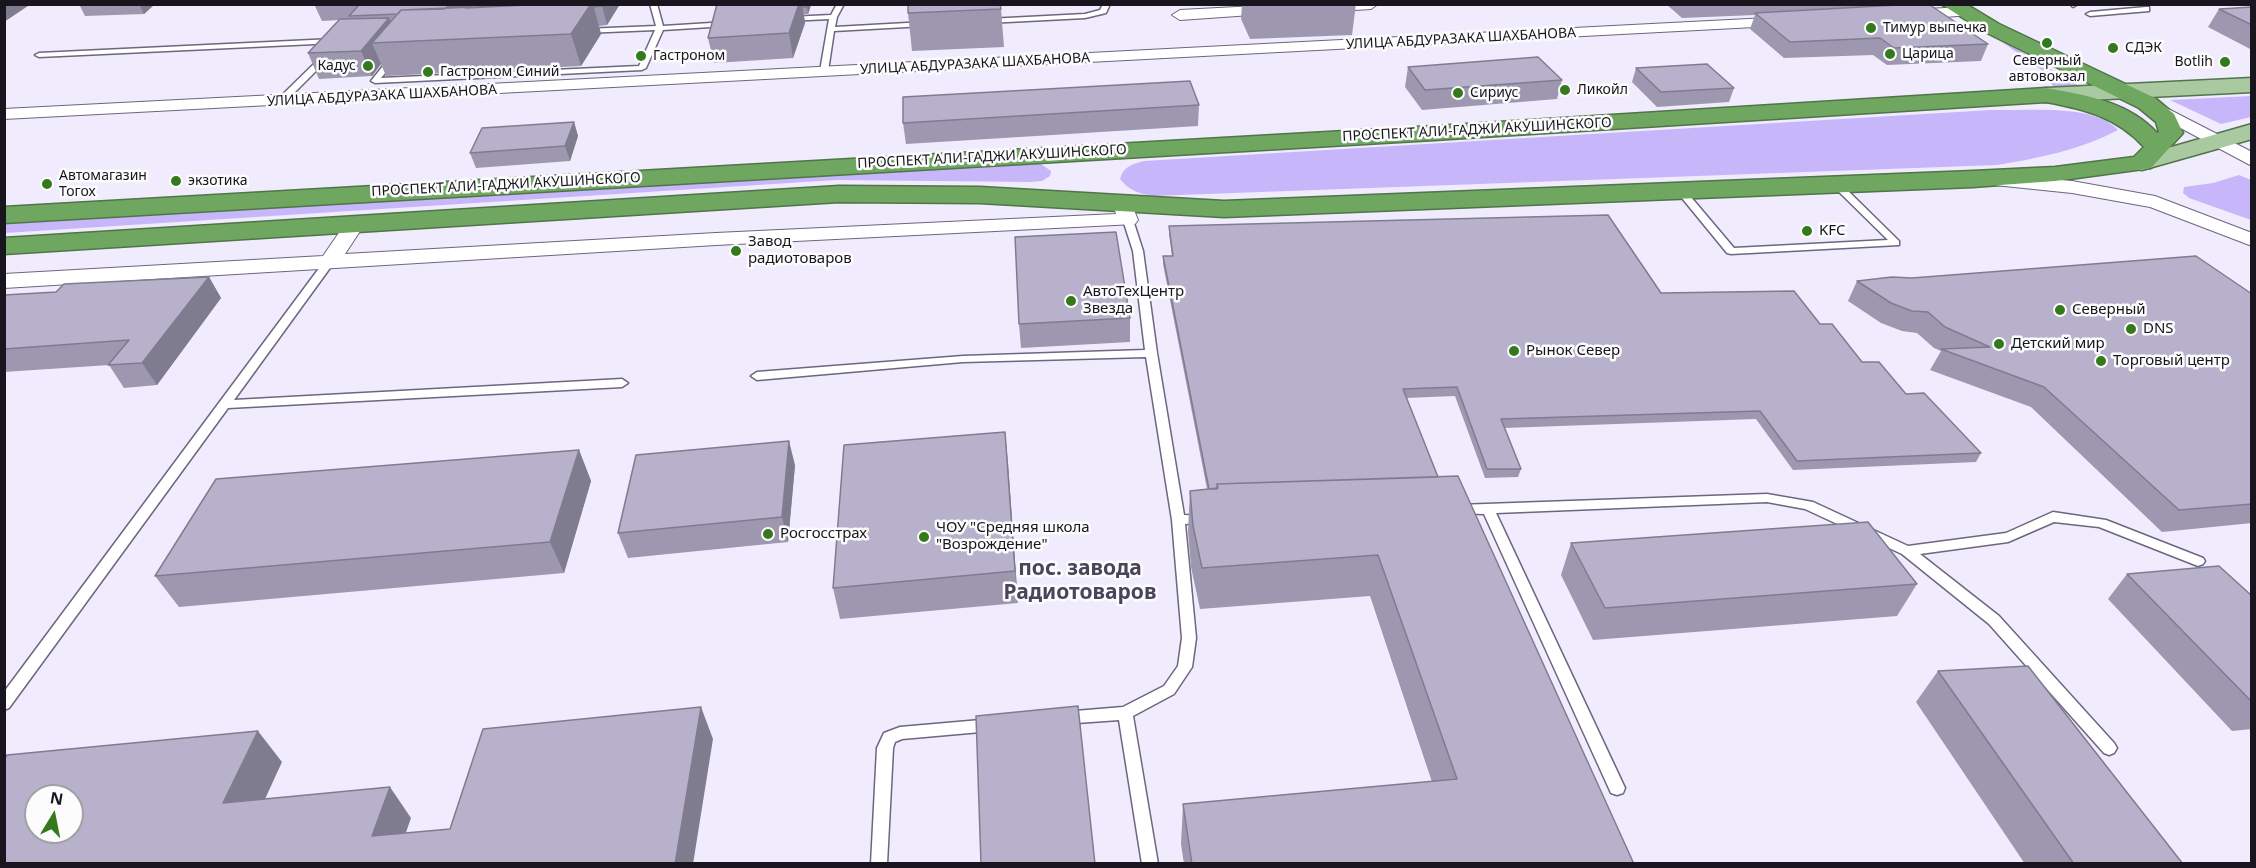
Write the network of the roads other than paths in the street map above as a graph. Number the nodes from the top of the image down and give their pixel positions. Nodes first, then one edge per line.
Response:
1 (653, 4) edge
2 (841, 4) edge
3 (1107, 4) edge
4 (1371, 4) edge
5 (1931, 4) edge
6 (2135, 4) edge
7 (1350, 5) edge
8 (2076, 6) edge
9 (2146, 9) junction
10 (1178, 10) edge
11 (1954, 10) edge
12 (2090, 14) dead end
13 (1887, 16) edge
14 (833, 17) junction
15 (2098, 18) dead end
16 (774, 20) edge
17 (981, 21) edge
18 (1804, 21) edge
19 (740, 23) edge
20 (935, 24) edge
21 (660, 28) junction
22 (831, 29) junction
23 (577, 31) edge
24 (1199, 53) junction
25 (39, 55) dead end
26 (396, 55) edge
27 (824, 71) junction
28 (639, 75) junction
29 (2015, 76) junction
30 (2252, 85) edge
31 (2123, 91) junction
32 (2046, 95) junction
33 (281, 101) junction
34 (2147, 103) junction
35 (4, 114) edge
36 (2252, 131) edge
37 (2217, 141) junction
38 (1146, 148) junction
39 (2149, 154) junction
40 (993, 157) junction
41 (2252, 160) edge
42 (1973, 179) junction
43 (1836, 184) junction
44 (1682, 192) junction
45 (980, 195) junction
46 (1126, 212) junction
47 (4, 214) edge
48 (354, 225) junction
49 (2252, 240) edge
50 (4, 246) edge
51 (330, 261) junction
52 (4, 281) edge
53 (1151, 353) junction
54 (757, 376) dead end
55 (622, 383) dead end
56 (225, 404) junction
57 (1488, 509) junction
58 (1441, 511) edge
59 (1214, 519) edge
60 (1178, 520) junction
61 (1907, 551) junction
62 (2198, 561) dead end
63 (4, 704) edge
64 (1125, 713) junction
65 (1042, 720) edge
66 (1007, 723) edge
67 (2109, 748) dead end
68 (1617, 788) dead end
69 (879, 864) edge
70 (1150, 864) edge

1 - 21 lane
2 - 14 lane
3 - 17 lane
4 - 7 street
5 - 11 street
6 - 8 lane
6 - 9 lane
7 - 10 street
9 - 12 lane
9 - 15 lane
10 - 24 street
11 - 13 street
11 - 29 highway
11 - 31 highway
14 - 16 lane
14 - 22 lane
18 - 24 street, УЛИЦА АБДУРАЗАКА ШАХБАНОВА
19 - 21 lane
20 - 22 lane
21 - 23 lane
21 - 28 lane
22 - 27 lane
24 - 27 street, УЛИЦА АБДУРАЗАКА ШАХБАНОВА
25 - 33 lane
26 - 28 lane
27 - 28 street, УЛИЦА АБДУРАЗАКА ШАХБАНОВА
28 - 33 street, УЛИЦА АБДУРАЗАКА ШАХБАНОВА
29 - 32 highway, ПРОСПЕКТ АЛИ-ГАДЖИ АКУШИНСКОГО
29 - 38 highway, ПРОСПЕКТ АЛИ-ГАДЖИ АКУШИНСКОГО
30 - 31 main road
31 - 32 main road
31 - 34 highway
32 - 39 highway, ПРОСПЕКТ АЛИ-ГАДЖИ АКУШИНСКОГО
33 - 35 street, УЛИЦА АБДУРАЗАКА ШАХБАНОВА
34 - 37 street
34 - 39 highway
36 - 37 main road, ПРОСПЕКТ АЛИ-ГАДЖИ АКУШИНСКОГО
37 - 39 main road, ПРОСПЕКТ АЛИ-ГАДЖИ АКУШИНСКОГО
37 - 41 street
38 - 40 highway, ПРОСПЕКТ АЛИ-ГАДЖИ АКУШИНСКОГО
38 - 46 highway
39 - 42 highway, ПРОСПЕКТ АЛИ-ГАДЖИ АКУШИНСКОГО
40 - 45 highway
40 - 47 highway, ПРОСПЕКТ АЛИ-ГАДЖИ АКУШИНСКОГО
42 - 43 highway, ПРОСПЕКТ АЛИ-ГАДЖИ АКУШИНСКОГО
42 - 49 street
43 - 44 highway, ПРОСПЕКТ АЛИ-ГАДЖИ АКУШИНСКОГО
43 - 44 lane
44 - 46 highway, ПРОСПЕКТ АЛИ-ГАДЖИ АКУШИНСКОГО
45 - 46 highway, ПРОСПЕКТ АЛИ-ГАДЖИ АКУШИНСКОГО
45 - 48 highway, ПРОСПЕКТ АЛИ-ГАДЖИ АКУШИНСКОГО
46 - 51 street
46 - 53 lane
48 - 50 highway, ПРОСПЕКТ АЛИ-ГАДЖИ АКУШИНСКОГО
48 - 51 street
51 - 52 street
51 - 56 lane
53 - 54 lane
53 - 60 lane
55 - 56 lane
56 - 63 lane
57 - 58 lane
57 - 61 lane
57 - 68 lane
59 - 60 lane
60 - 64 lane
61 - 62 lane
61 - 67 lane
64 - 65 lane
64 - 70 lane
66 - 69 lane

